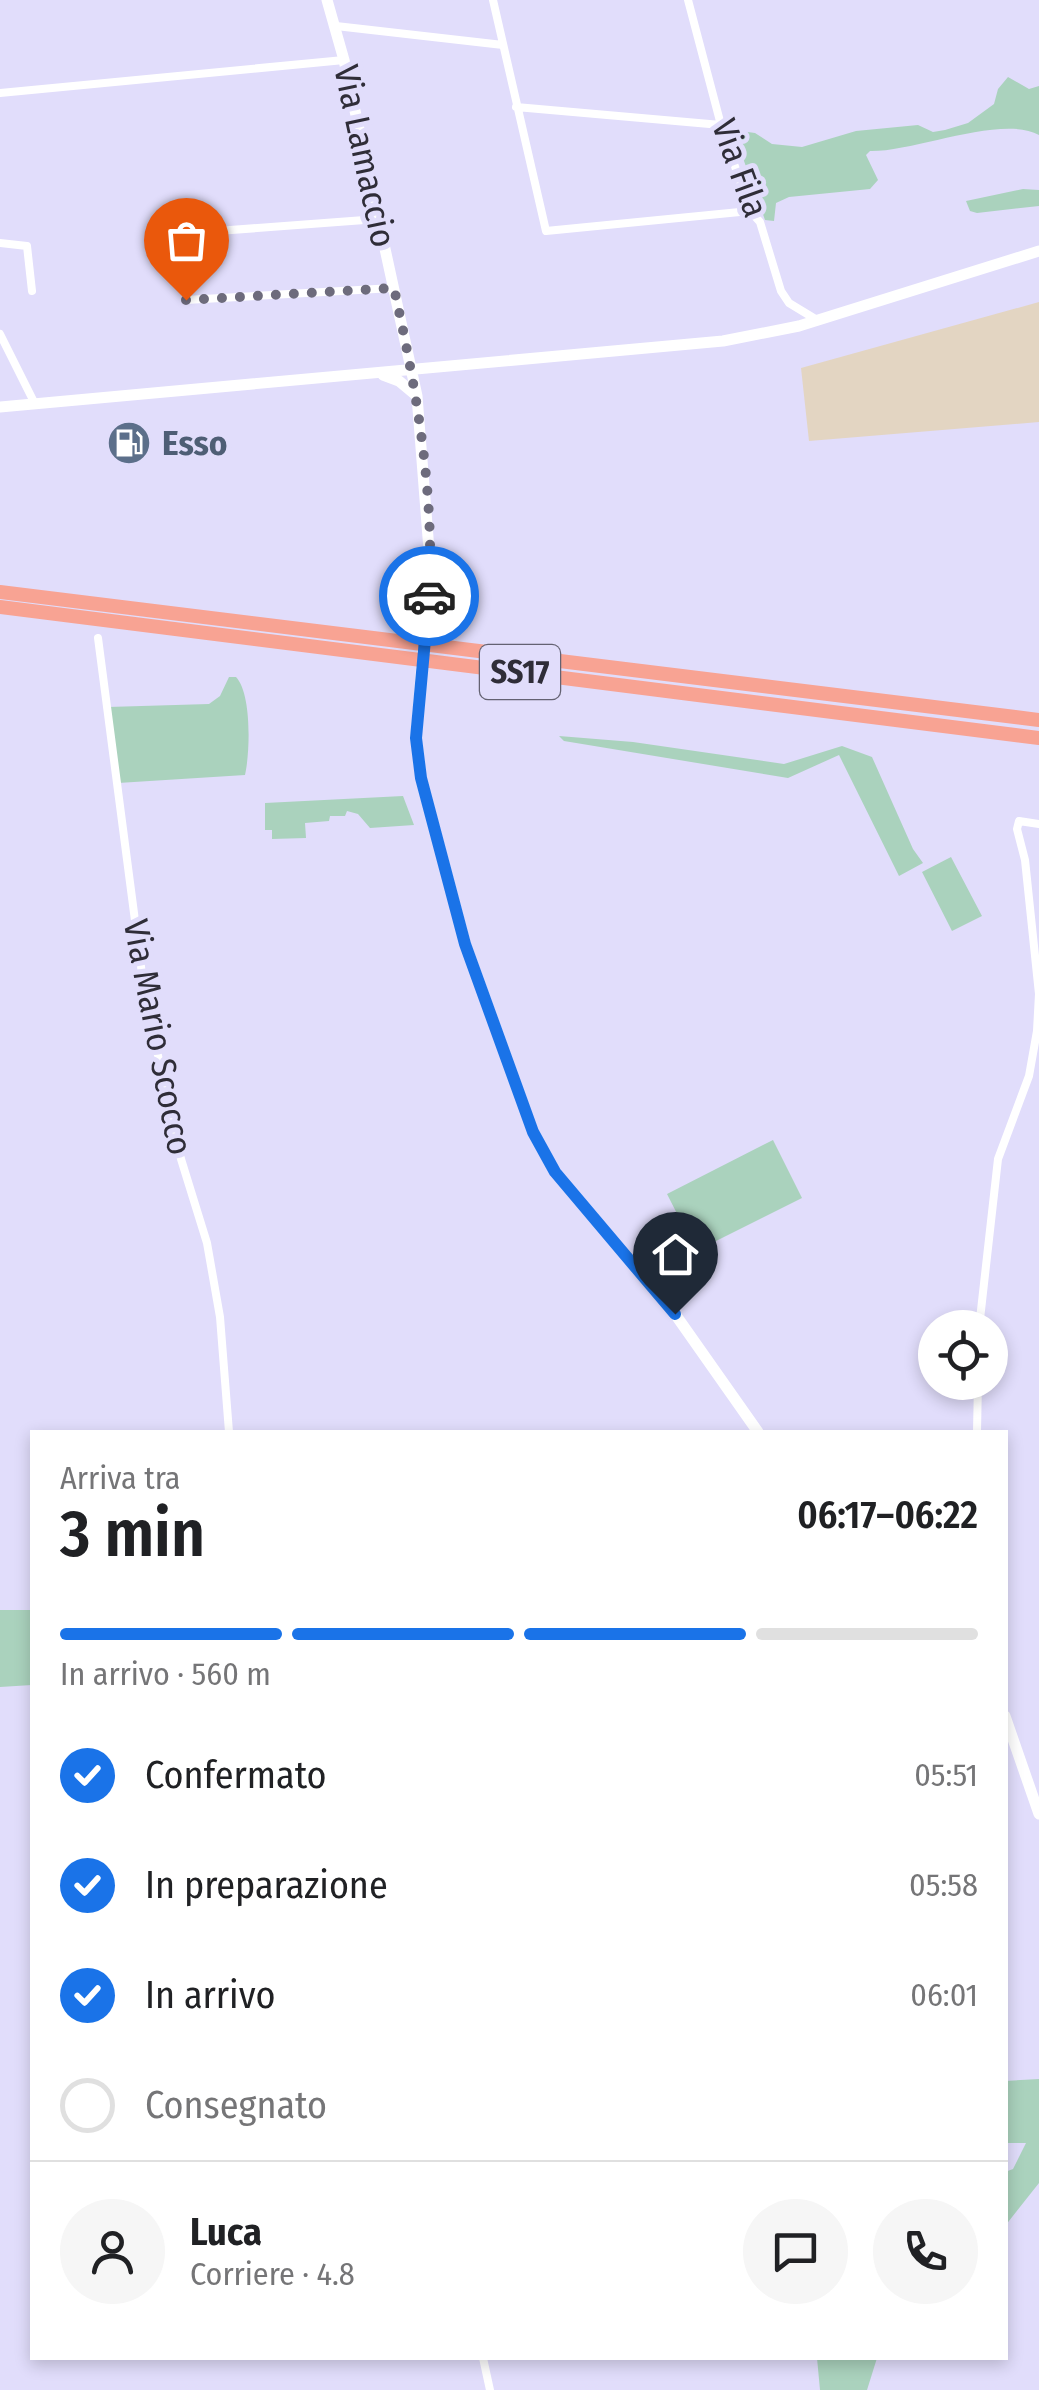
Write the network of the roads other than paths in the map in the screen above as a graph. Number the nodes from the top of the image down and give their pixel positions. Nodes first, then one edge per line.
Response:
1 (327, 0) edge
2 (493, 0) edge
3 (688, 0) edge
4 (336, 26) junction
5 (503, 45) junction
6 (344, 60) junction
7 (0, 92) edge
8 (516, 108) junction
9 (722, 125) junction
10 (750, 210) junction
11 (378, 220) junction
12 (164, 224) dead end
13 (0, 243) edge
14 (1039, 251) edge
15 (394, 288) junction
16 (32, 290) dead end
17 (186, 300) dead end
18 (816, 320) junction
19 (0, 334) edge
20 (446, 368) junction
21 (412, 371) junction
22 (378, 374) junction
23 (417, 396) junction
24 (35, 404) junction
25 (0, 408) edge
26 (0, 592) edge
27 (0, 607) edge
28 (98, 638) dead end
29 (1039, 720) edge
30 (1039, 738) edge
31 (1039, 824) edge
32 (981, 1310) edge
33 (978, 1400) edge
34 (230, 1430) edge
35 (757, 1430) edge
36 (977, 1430) edge
37 (1008, 1725) edge
38 (1039, 1814) edge
39 (483, 2360) edge
40 (490, 2390) edge

1 - 4 street, Via Lamaccio
2 - 5 street
3 - 9 street, Via Fila
4 - 5 street
4 - 6 street, Via Lamaccio
5 - 8 street
6 - 7 street
6 - 11 street, Via Lamaccio
8 - 9 street
8 - 10 street
9 - 10 street, Via Fila
10 - 18 street, Via Fila
11 - 12 street
11 - 15 street, Via Lamaccio
13 - 16 street
14 - 18 street
15 - 17 street
15 - 21 street, Via Lamaccio
18 - 20 street
19 - 24 street
20 - 21 street
20 - 23 street
21 - 22 street
21 - 23 street, Via Lamaccio
22 - 23 street
22 - 24 street
23 - 35 street, Via Lamaccio
24 - 25 street
26 - 29 highway, SS17
27 - 30 highway, SS17
28 - 34 street, Via Mario Scocco
31 - 32 street
33 - 36 street
37 - 38 street
39 - 40 street

